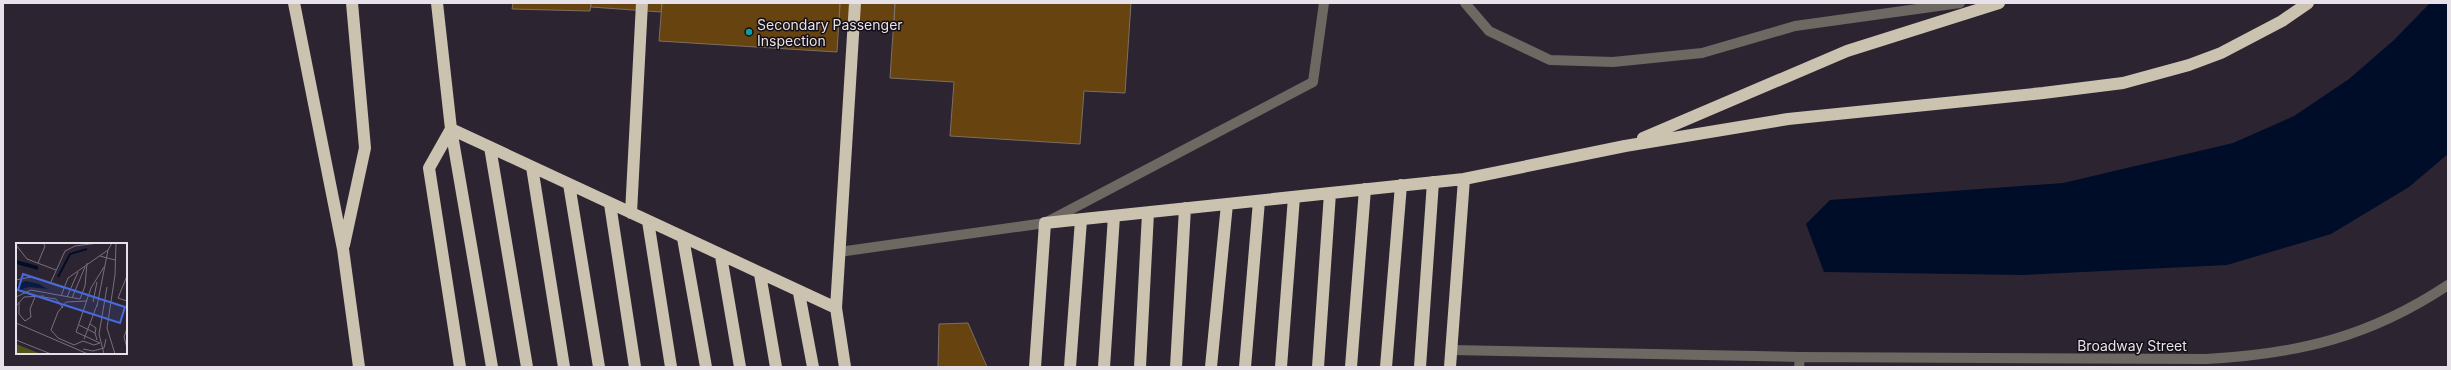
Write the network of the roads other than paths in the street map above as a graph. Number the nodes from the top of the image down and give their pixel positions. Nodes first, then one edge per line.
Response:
1 (294, 3) edge
2 (352, 3) edge
3 (437, 3) edge
4 (642, 3) edge
5 (855, 3) edge
6 (1324, 3) edge
7 (1465, 3) edge
8 (1960, 3) edge
9 (1999, 3) edge
10 (2308, 3) edge
11 (451, 129) junction
12 (1625, 146) junction
13 (490, 147) junction
14 (532, 167) junction
15 (1464, 179) junction
16 (1433, 182) junction
17 (569, 184) junction
18 (1401, 186) junction
19 (1365, 189) junction
20 (1330, 193) junction
21 (1294, 197) junction
22 (1259, 201) junction
23 (610, 204) junction
24 (1227, 204) junction
25 (1185, 208) junction
26 (1148, 212) junction
27 (631, 213) junction
28 (1114, 216) junction
29 (1081, 220) junction
30 (648, 221) junction
31 (1045, 223) junction
32 (683, 238) junction
33 (343, 249) junction
34 (839, 252) junction
35 (721, 256) junction
36 (760, 274) junction
37 (2448, 285) edge
38 (799, 293) junction
39 (836, 308) junction
40 (1451, 350) junction
41 (1800, 362) edge
42 (359, 367) edge
43 (460, 367) edge
44 (492, 367) edge
45 (527, 367) edge
46 (564, 367) edge
47 (599, 367) edge
48 (635, 367) edge
49 (670, 367) edge
50 (706, 367) edge
51 (740, 367) edge
52 (776, 367) edge
53 (813, 367) edge
54 (845, 367) edge
55 (1035, 367) edge
56 (1070, 367) edge
57 (1104, 367) edge
58 (1140, 367) edge
59 (1176, 367) edge
60 (1211, 367) edge
61 (1245, 367) edge
62 (1281, 367) edge
63 (1318, 367) edge
64 (1352, 367) edge
65 (1386, 367) edge
66 (1420, 367) edge
67 (1450, 367) edge

1 - 33 highway
2 - 33 highway
3 - 11 highway
4 - 27 highway
5 - 34 highway
6 - 31 street
7 - 8 street
9 - 12 highway
10 - 12 highway
11 - 13 highway
11 - 43 highway
11 - 44 highway
12 - 15 highway
13 - 14 highway
13 - 45 highway
14 - 17 highway
14 - 46 highway
15 - 16 highway
15 - 40 highway
16 - 18 highway
16 - 66 highway
17 - 23 highway
17 - 47 highway
18 - 19 highway
18 - 65 highway
19 - 20 highway
19 - 64 highway
20 - 21 highway
20 - 63 highway
21 - 22 highway
21 - 62 highway
22 - 24 highway
22 - 61 highway
23 - 27 highway
23 - 48 highway
24 - 25 highway
24 - 60 highway
25 - 26 highway
25 - 59 highway
26 - 28 highway
26 - 58 highway
27 - 30 highway
28 - 29 highway
28 - 57 highway
29 - 31 highway
29 - 56 highway
30 - 32 highway
30 - 49 highway
31 - 34 street
31 - 55 highway
32 - 35 highway
32 - 50 highway
33 - 42 highway
34 - 39 highway
35 - 36 highway
35 - 51 highway
36 - 38 highway
36 - 52 highway
37 - 41 street, Broadway Street
38 - 39 highway
38 - 53 highway
39 - 54 highway
40 - 41 street, Broadway Street
40 - 67 highway

